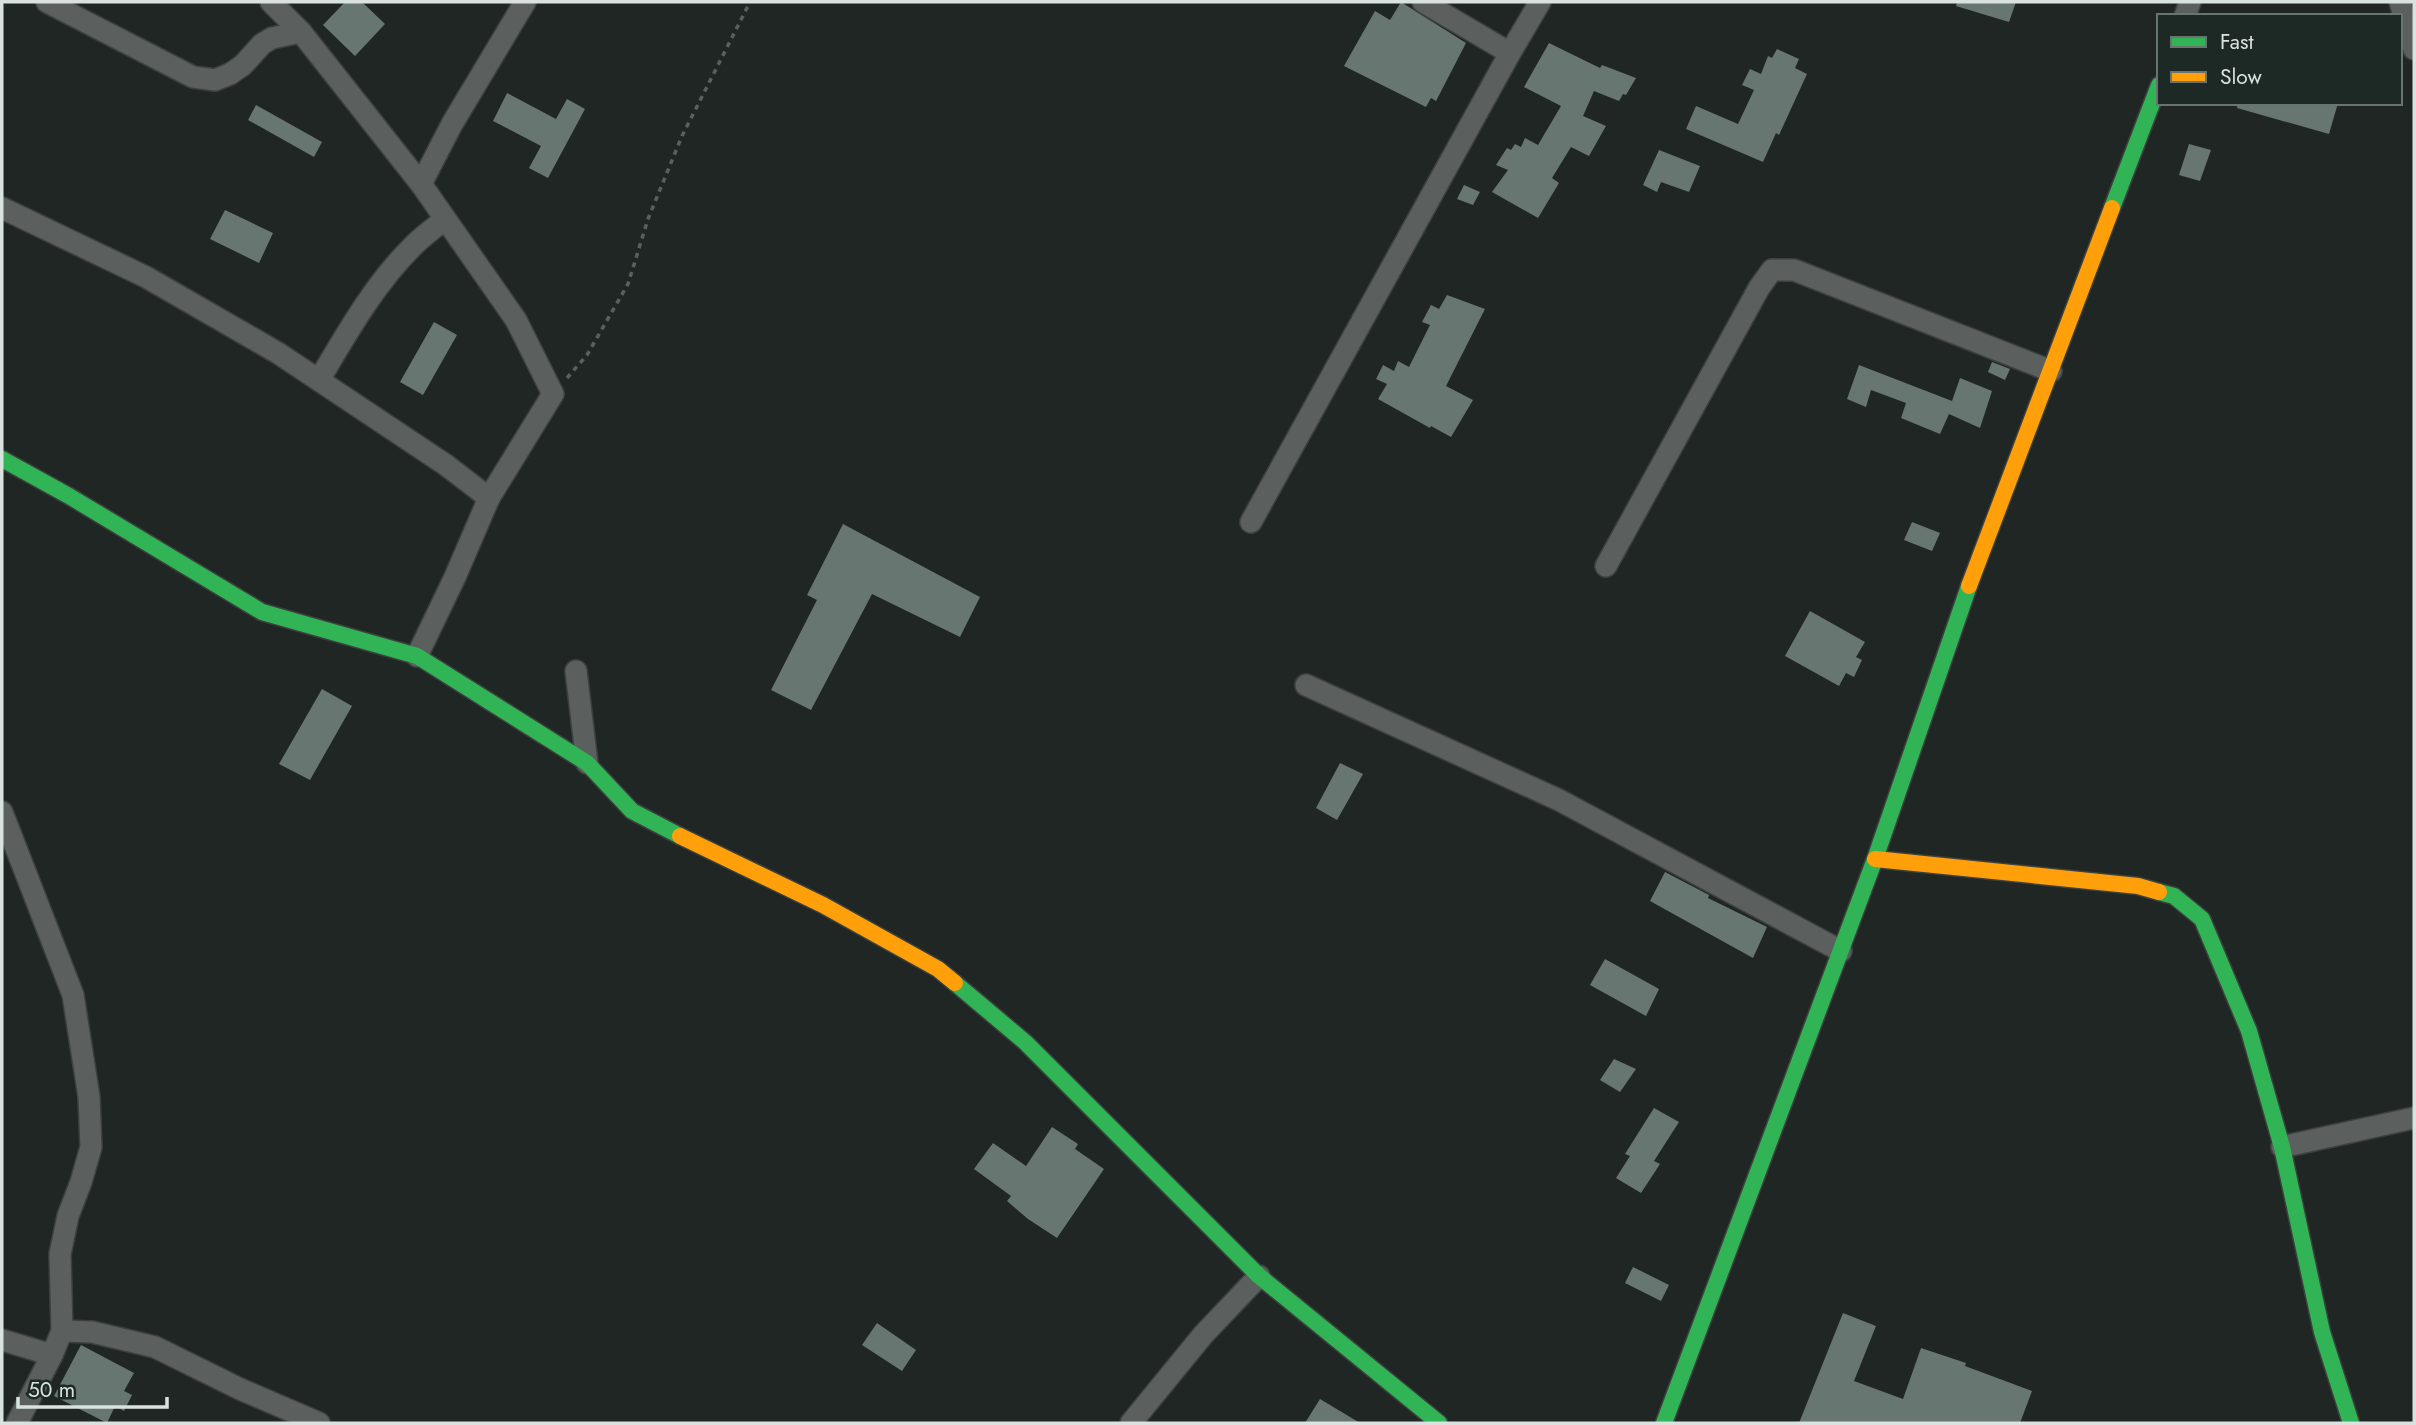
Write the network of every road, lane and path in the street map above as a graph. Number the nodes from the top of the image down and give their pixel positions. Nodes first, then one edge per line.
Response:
1 (47, 2) edge
2 (271, 2) edge
3 (525, 2) edge
4 (750, 2) edge
5 (1423, 2) edge
6 (1540, 2) edge
7 (2400, 2) edge
8 (301, 32) junction
9 (2414, 49) edge
10 (1510, 53) junction
11 (2157, 90) edge
12 (421, 184) junction
13 (2, 208) edge
14 (444, 220) junction
15 (2051, 371) junction
16 (319, 380) junction
17 (553, 394) junction
18 (2, 459) edge
19 (489, 498) junction
20 (1251, 522) dead end
21 (1606, 566) dead end
22 (417, 656) junction
23 (576, 671) dead end
24 (1306, 685) dead end
25 (587, 763) junction
26 (2, 812) edge
27 (1875, 859) junction
28 (1841, 951) junction
29 (2414, 1118) edge
30 (2282, 1147) junction
31 (1259, 1276) junction
32 (62, 1331) junction
33 (2, 1340) edge
34 (52, 1355) junction
35 (17, 1423) edge
36 (319, 1423) edge
37 (1131, 1423) edge
38 (1439, 1423) edge
39 (1664, 1423) edge
40 (2351, 1423) edge

1 - 8 street
2 - 8 street
3 - 12 street
4 - 17 path
5 - 10 street
6 - 10 street
7 - 9 street
8 - 12 street
10 - 20 street
11 - 15 street
12 - 14 street
13 - 16 street
14 - 16 street
14 - 17 street
15 - 21 street
15 - 27 street
16 - 19 street
17 - 19 street
18 - 22 street
19 - 22 street
22 - 25 street
23 - 25 street
24 - 28 street
25 - 31 street
26 - 32 street
27 - 28 street
27 - 30 street
28 - 39 street
29 - 30 street
30 - 40 street
31 - 37 street
31 - 38 street
32 - 34 street
32 - 36 street
33 - 34 street
34 - 35 street

